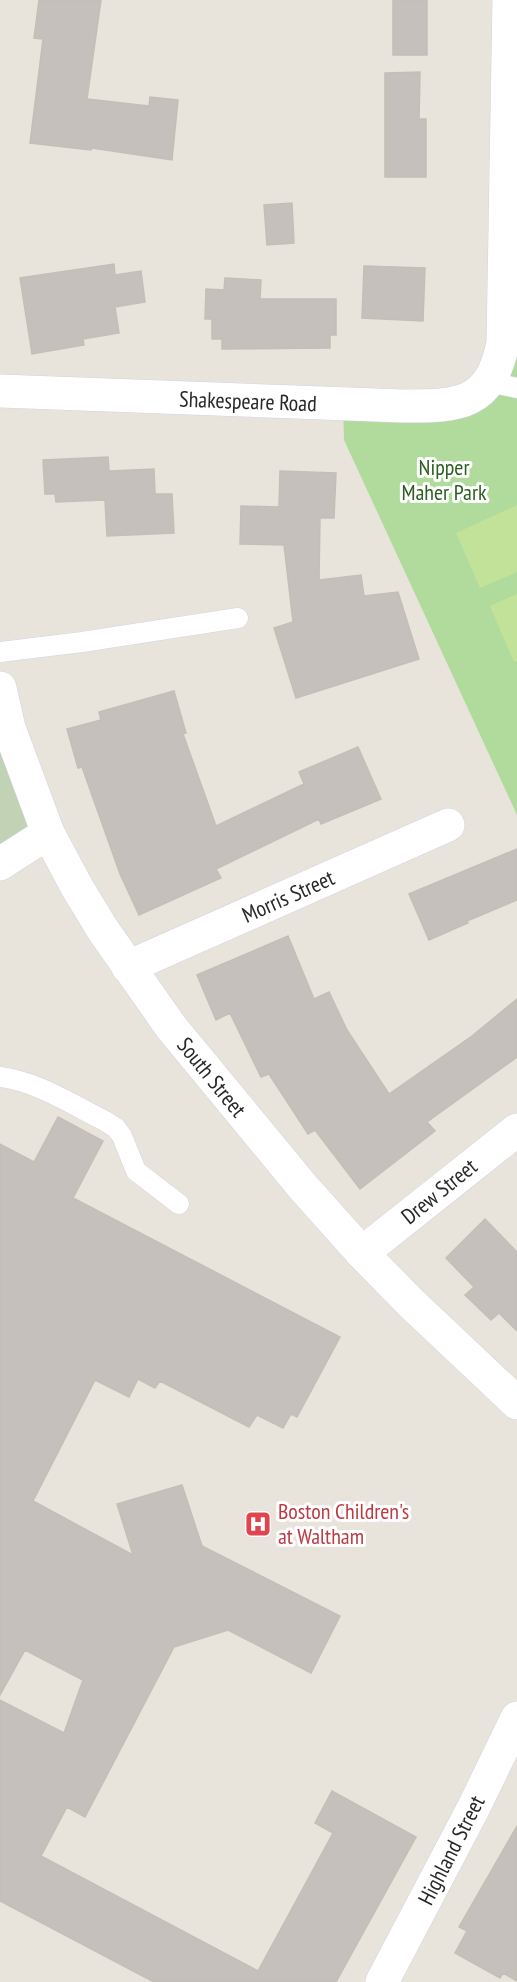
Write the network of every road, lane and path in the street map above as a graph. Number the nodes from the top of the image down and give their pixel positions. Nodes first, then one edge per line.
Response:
1 (509, 0) edge
2 (503, 385) edge
3 (0, 391) edge
4 (238, 618) dead end
5 (0, 652) edge
6 (0, 688) edge
7 (4, 731) edge
8 (448, 825) dead end
9 (48, 833) junction
10 (0, 864) edge
11 (129, 967) junction
12 (0, 1077) edge
13 (517, 1130) edge
14 (179, 1204) dead end
15 (362, 1253) junction
16 (517, 1403) edge
17 (517, 1718) edge
18 (382, 1982) edge

1 - 2 street
2 - 3 street, Shakespeare Road
4 - 5 lane
6 - 7 street, South Street
7 - 9 street, South Street
8 - 11 street, Morris Street
9 - 10 street
9 - 11 street, South Street
11 - 15 street, South Street
12 - 14 lane
13 - 15 street, Drew Street
15 - 16 street, South Street
17 - 18 street, Highland Street

